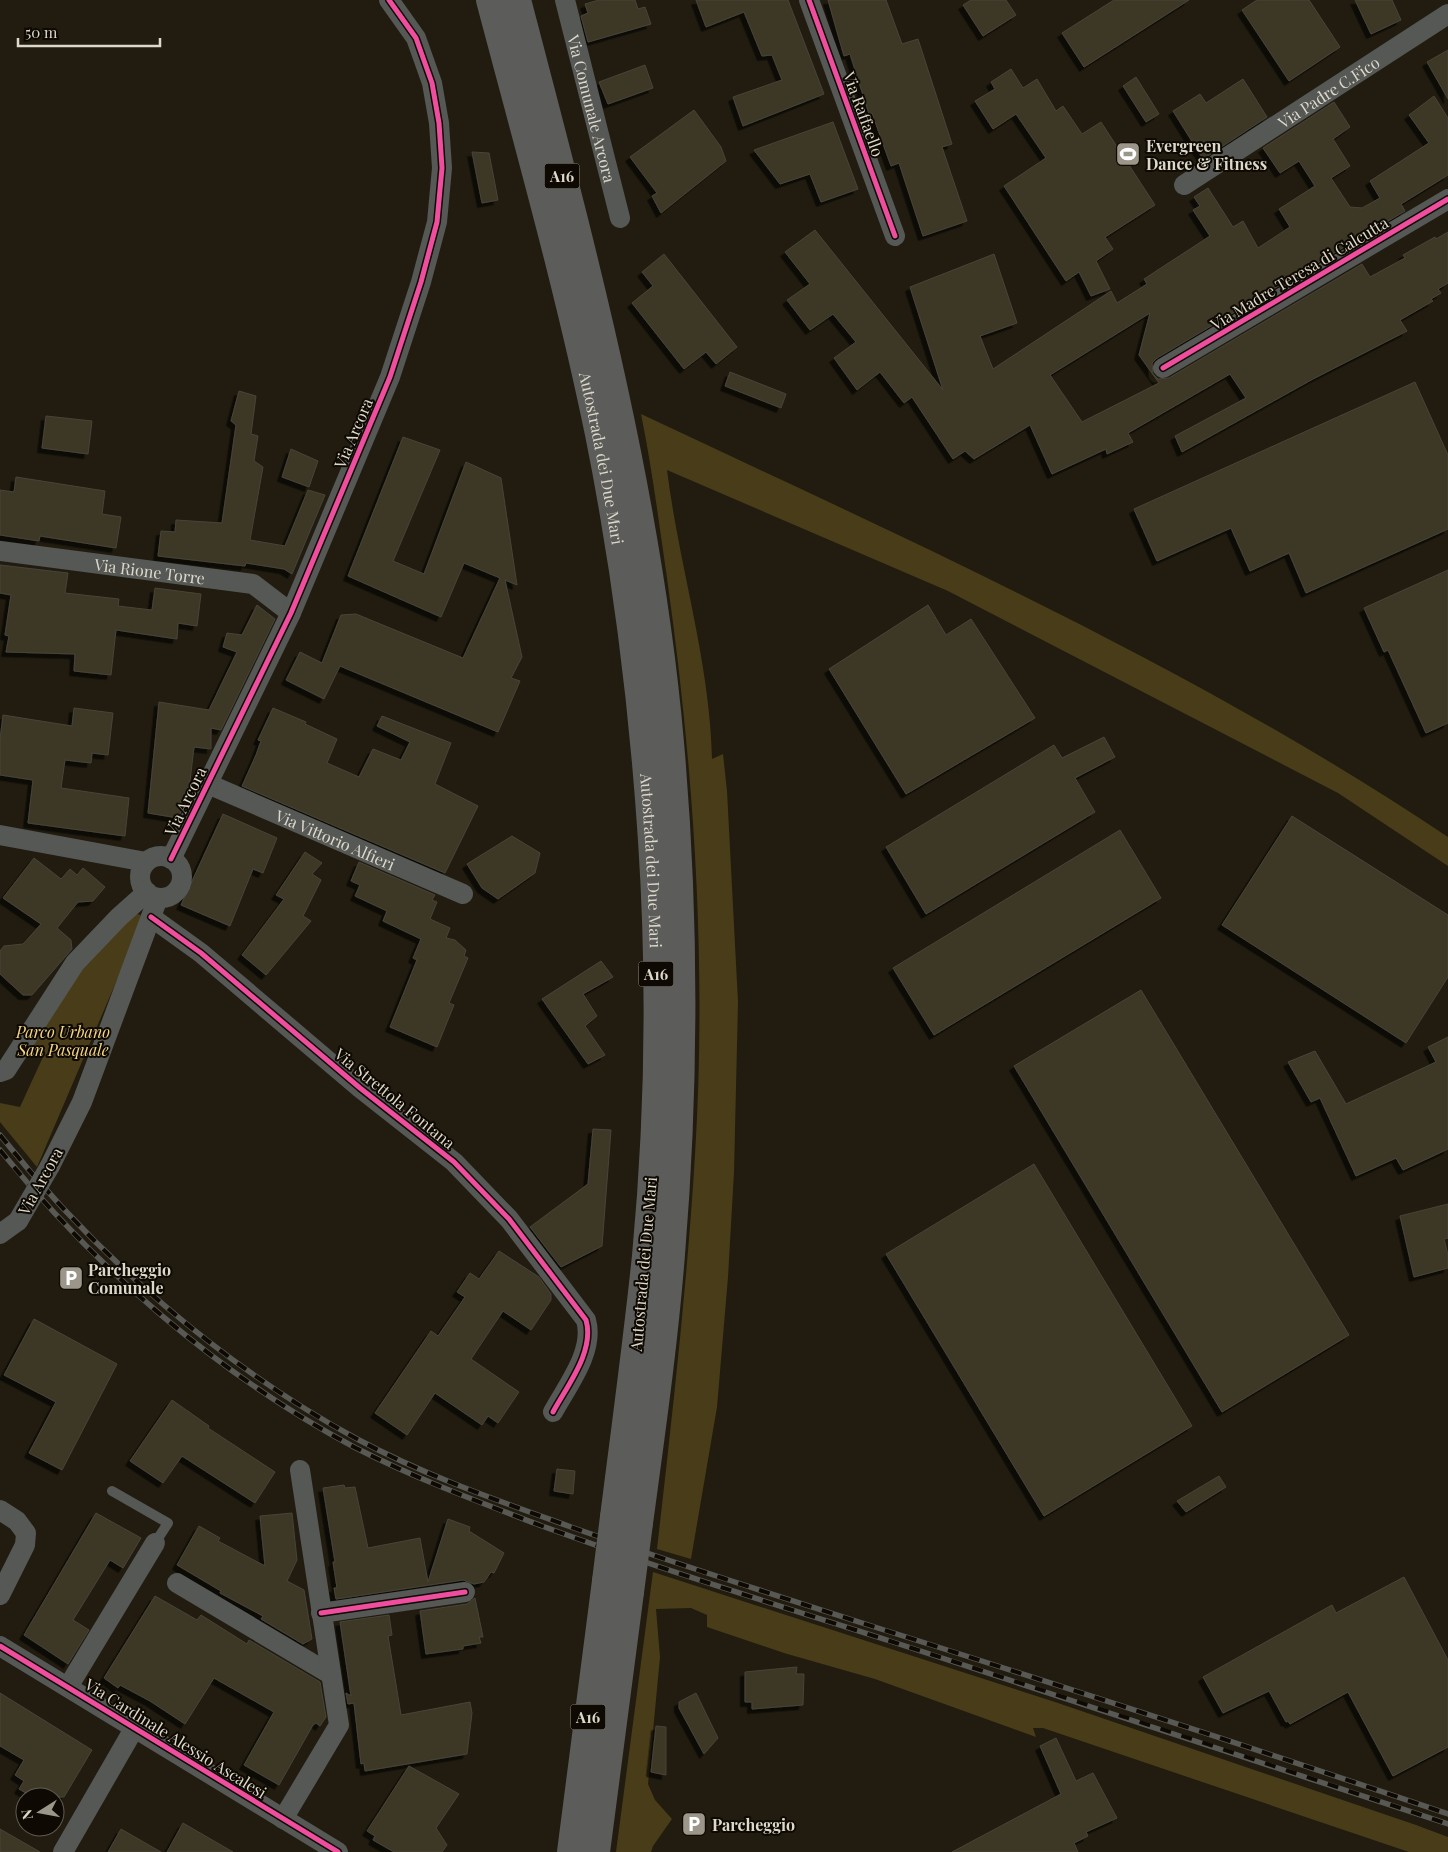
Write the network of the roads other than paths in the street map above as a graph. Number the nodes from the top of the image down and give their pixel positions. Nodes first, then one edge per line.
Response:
1 (389, 0) edge
2 (490, 0) edge
3 (517, 0) edge
4 (565, 0) edge
5 (809, 0) edge
6 (1448, 14) edge
7 (1184, 185) dead end
8 (1448, 199) edge
9 (620, 218) dead end
10 (895, 236) dead end
11 (1163, 368) dead end
12 (0, 551) edge
13 (291, 613) junction
14 (208, 784) junction
15 (0, 835) edge
16 (171, 859) junction
17 (146, 862) junction
18 (463, 894) dead end
19 (152, 895) junction
20 (151, 917) junction
21 (0, 1072) edge
22 (0, 1234) edge
23 (553, 1412) dead end
24 (300, 1470) dead end
25 (112, 1491) dead end
26 (0, 1510) edge
27 (627, 1520) junction
28 (156, 1543) joint
29 (177, 1583) dead end
30 (618, 1586) junction
31 (465, 1592) dead end
32 (0, 1595) edge
33 (321, 1613) junction
34 (0, 1646) edge
35 (330, 1674) junction
36 (68, 1687) junction
37 (135, 1727) junction
38 (283, 1818) junction
39 (63, 1852) edge
40 (338, 1852) edge
41 (570, 1852) edge
42 (596, 1852) edge

1 - 13 street, Via Arcora
2 - 27 highway, Autostrada dei Due Mari / A16
3 - 27 highway, Autostrada dei Due Mari / A16
4 - 9 street, Via Comunale Arcora
5 - 10 street, Via Raffaello
6 - 7 street, Via Padre C.Fico
8 - 11 street, Via Madre Teresa di Calcutta
12 - 13 street, Via Rione Torre
13 - 14 street, Via Arcora
14 - 16 street, Via Arcora
14 - 18 street, Via Vittorio Alfieri
15 - 17 street
16 - 17 street, Via Arcora
16 - 19 street, Via Arcora
17 - 19 street, Via Arcora
19 - 20 street, Via Arcora
19 - 21 street
20 - 22 street, Via Arcora, bridge
20 - 23 street, Via Strettola Fontana
24 - 33 street
25 - 28 lane
26 - 32 street
27 - 30 highway, Autostrada dei Due Mari / A16, bridge
28 - 36 street
29 - 35 street
30 - 41 highway, Autostrada dei Due Mari / A16
30 - 42 highway, Autostrada dei Due Mari / A16
31 - 33 street
33 - 35 street
34 - 36 street, Via Cardinale Alessio Ascalesi
35 - 38 street
36 - 37 street, Via Cardinale Alessio Ascalesi
37 - 38 street, Via Cardinale Alessio Ascalesi
37 - 39 street
38 - 40 street, Via Cardinale Alessio Ascalesi

